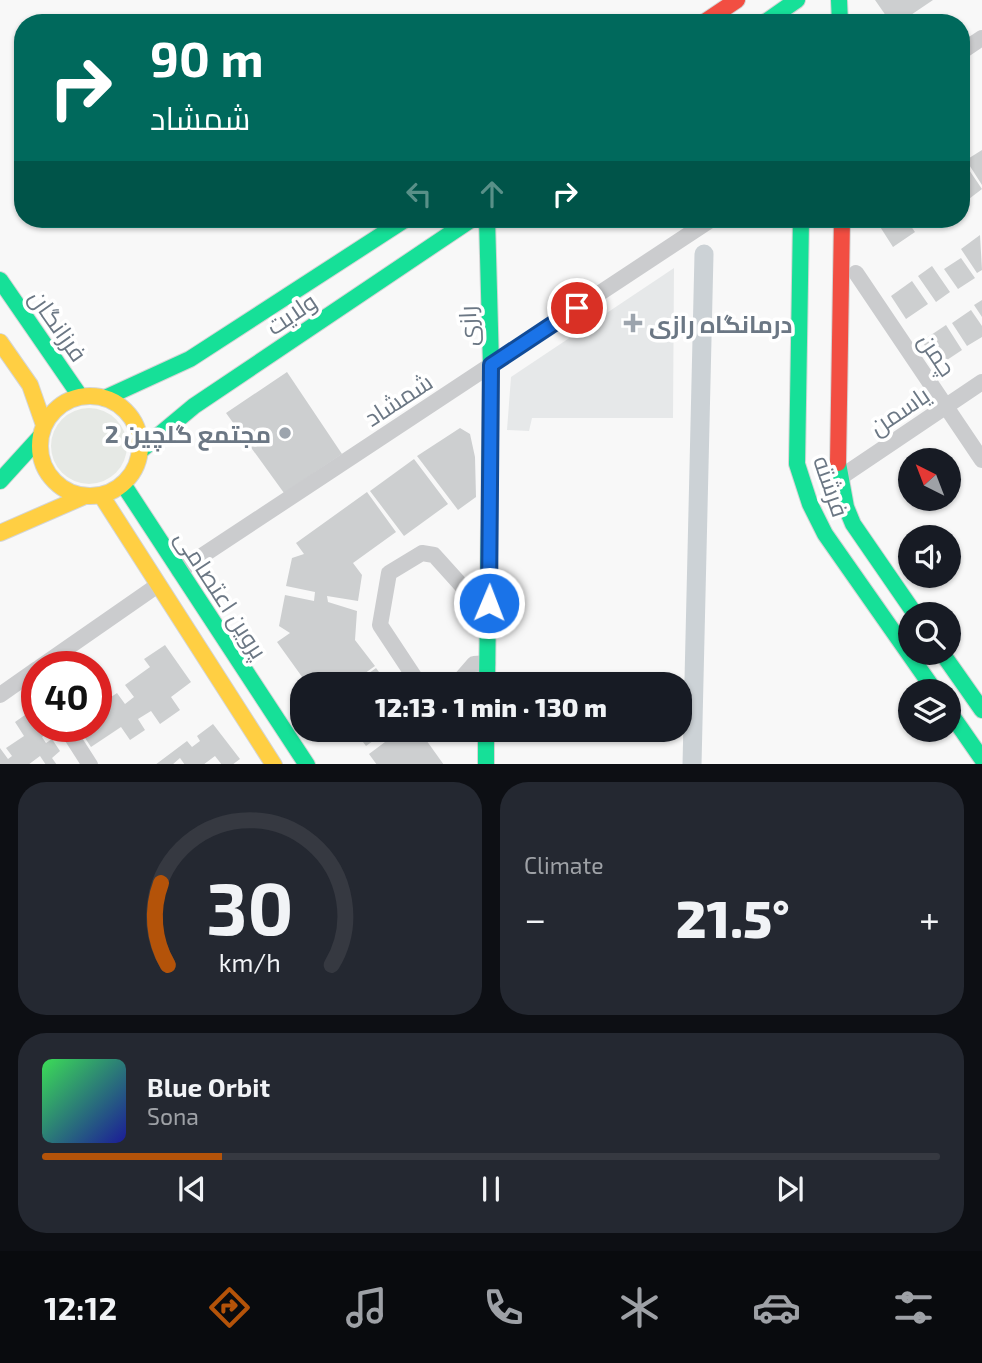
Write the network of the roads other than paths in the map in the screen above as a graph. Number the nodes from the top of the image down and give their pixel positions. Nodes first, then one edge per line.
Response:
1 (737, 0) edge
2 (797, 0) edge
3 (716, 14) edge
4 (778, 14) edge
5 (392, 228) edge
6 (459, 228) edge
7 (487, 228) edge
8 (698, 228) edge
9 (801, 228) edge
10 (842, 228) edge
11 (856, 273) dead end
12 (0, 280) edge
13 (0, 342) edge
14 (491, 365) junction
15 (982, 382) edge
16 (80, 397) junction
17 (105, 398) junction
18 (946, 405) junction
19 (42, 431) junction
20 (140, 451) junction
21 (982, 460) edge
22 (841, 477) junction
23 (0, 481) edge
24 (123, 484) junction
25 (93, 496) junction
26 (0, 533) edge
27 (179, 571) junction
28 (158, 585) junction
29 (907, 602) edge
30 (489, 603) junction
31 (65, 651) edge
32 (488, 663) junction
33 (950, 665) edge
34 (411, 672) edge
35 (467, 672) edge
36 (488, 672) edge
37 (927, 679) edge
38 (21, 682) edge
39 (0, 695) edge
40 (982, 710) edge
41 (961, 727) edge
42 (75, 742) edge
43 (486, 742) edge
44 (980, 752) edge
45 (89, 764) edge
46 (273, 764) edge
47 (306, 764) edge
48 (486, 764) edge

1 - 3 street
2 - 4 street
5 - 17 street, ولایت
6 - 20 street, ولایت
7 - 14 street, رازی
8 - 14 street, شمشاد
9 - 37 street, فرشته
10 - 22 street, فرشته
11 - 18 street, چمن
12 - 16 street, فرزانگان
13 - 19 street
14 - 27 street, شمشاد
14 - 30 street, رازی
15 - 18 street, یاسمن
16 - 17 street
16 - 19 street
17 - 20 street
18 - 21 street, چمن
18 - 22 street, یاسمن
19 - 23 street
19 - 25 street
20 - 24 street
22 - 29 street, فرشته
24 - 25 street
24 - 27 street, پروین اعتصامی
25 - 26 street
25 - 28 street, پروین اعتصامی
27 - 47 street, پروین اعتصامی
28 - 31 street
28 - 46 street, پروین اعتصامی
30 - 32 street, رازی
30 - 34 street
32 - 35 street
32 - 36 street, رازی
33 - 40 street
38 - 39 street
41 - 44 street
42 - 45 street
43 - 48 street

